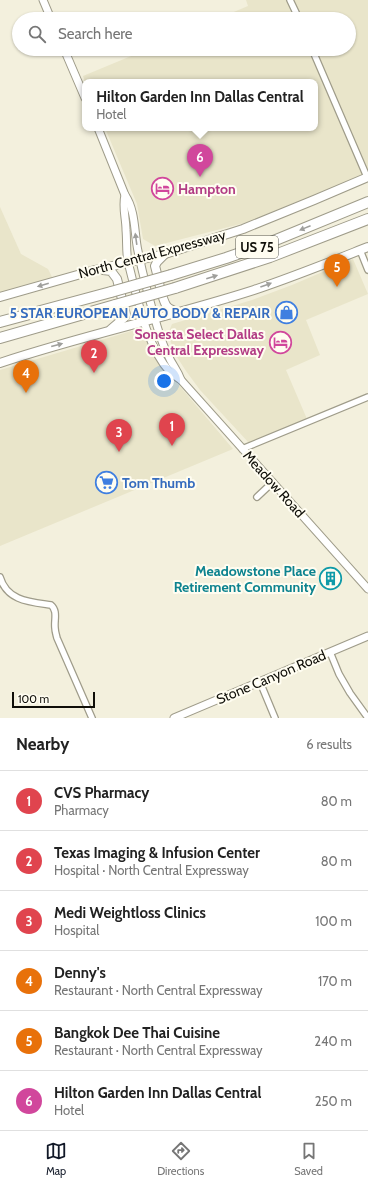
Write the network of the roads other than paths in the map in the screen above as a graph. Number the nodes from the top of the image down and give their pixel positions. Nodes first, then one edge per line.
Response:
1 (43, 0) edge
2 (290, 0) edge
3 (48, 12) edge
4 (296, 12) edge
5 (67, 56) edge
6 (315, 56) edge
7 (82, 91) edge
8 (99, 131) edge
9 (367, 177) edge
10 (368, 194) edge
11 (125, 195) junction
12 (368, 202) edge
13 (341, 213) junction
14 (367, 220) edge
15 (368, 247) edge
16 (360, 250) junction
17 (165, 254) junction
18 (140, 260) junction
19 (128, 262) junction
20 (95, 270) junction
21 (368, 270) edge
22 (0, 297) edge
23 (177, 312) junction
24 (155, 318) junction
25 (0, 322) edge
26 (144, 322) junction
27 (109, 331) junction
28 (0, 338) edge
29 (0, 363) edge
30 (181, 380) junction
31 (368, 397) edge
32 (242, 449) junction
33 (273, 482) junction
34 (257, 497) dead end
35 (0, 577) edge
36 (368, 589) edge
37 (368, 636) edge
38 (330, 652) junction
39 (260, 682) junction
40 (187, 715) edge
41 (92, 718) edge
42 (174, 718) edge
43 (275, 718) edge
44 (368, 718) edge

1 - 3 street
2 - 4 street
5 - 7 street
6 - 9 street
8 - 11 street, Meadow Road
9 - 17 main road, North Central Expressway
10 - 13 highway
18 -> 11 street, Meadow Road
11 - 19 street, Meadow Road
12 - 13 highway, North Central Expressway / US 75
13 -> 25 highway, North Central Expressway / US 75, bridge
28 -> 14 highway, US 75, bridge
15 - 16 main road
16 - 21 street
23 -> 16 main road
17 - 18 main road, North Central Expressway
17 - 23 main road
18 - 19 main road, North Central Expressway
18 - 24 street, Meadow Road
19 - 20 main road, North Central Expressway
19 - 26 street, Meadow Road
20 -> 22 main road, North Central Expressway
20 - 27 main road
23 - 24 main road
24 - 26 main road
24 - 30 street, Meadow Road
26 - 27 main road
26 - 30 street, Meadow Road
29 -> 27 main road
30 - 32 street, Meadow Road
31 - 32 street
32 - 33 street, Meadow Road
33 - 34 street
33 - 36 street, Meadow Road
35 - 41 street
37 - 38 street, Stone Canyon Road
38 - 39 street, Stone Canyon Road
38 - 44 street
39 - 40 street, Stone Canyon Road
39 - 43 street
40 - 42 street, Stone Canyon Road

